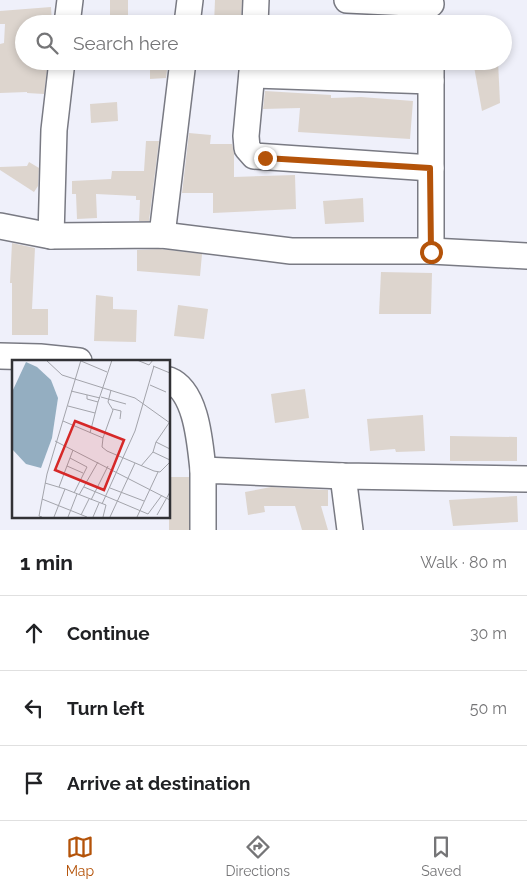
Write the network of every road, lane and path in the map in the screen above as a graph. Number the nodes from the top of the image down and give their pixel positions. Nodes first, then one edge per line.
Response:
1 (70, 0) edge
2 (190, 0) edge
3 (256, 0) edge
4 (347, 0) edge
5 (431, 9) edge
6 (68, 15) edge
7 (188, 15) edge
8 (255, 15) edge
9 (61, 70) edge
10 (182, 70) edge
11 (252, 70) edge
12 (371, 70) edge
13 (431, 71) edge
14 (430, 168) junction
15 (0, 226) edge
16 (162, 235) junction
17 (51, 236) junction
18 (431, 252) junction
19 (527, 256) edge
20 (0, 356) edge
21 (69, 360) edge
22 (170, 380) edge
23 (203, 470) junction
24 (343, 476) junction
25 (527, 479) edge
26 (203, 530) edge
27 (350, 530) edge

1 - 6 street
2 - 7 street
3 - 8 street
4 - 5 street
9 - 17 street
10 - 16 street
11 - 14 street
12 - 13 street
13 - 14 street
14 - 18 street
15 - 17 street
16 - 17 street
16 - 18 street
18 - 19 street
20 - 21 street
22 - 23 street
23 - 24 street
23 - 26 street
24 - 25 street
24 - 27 street

